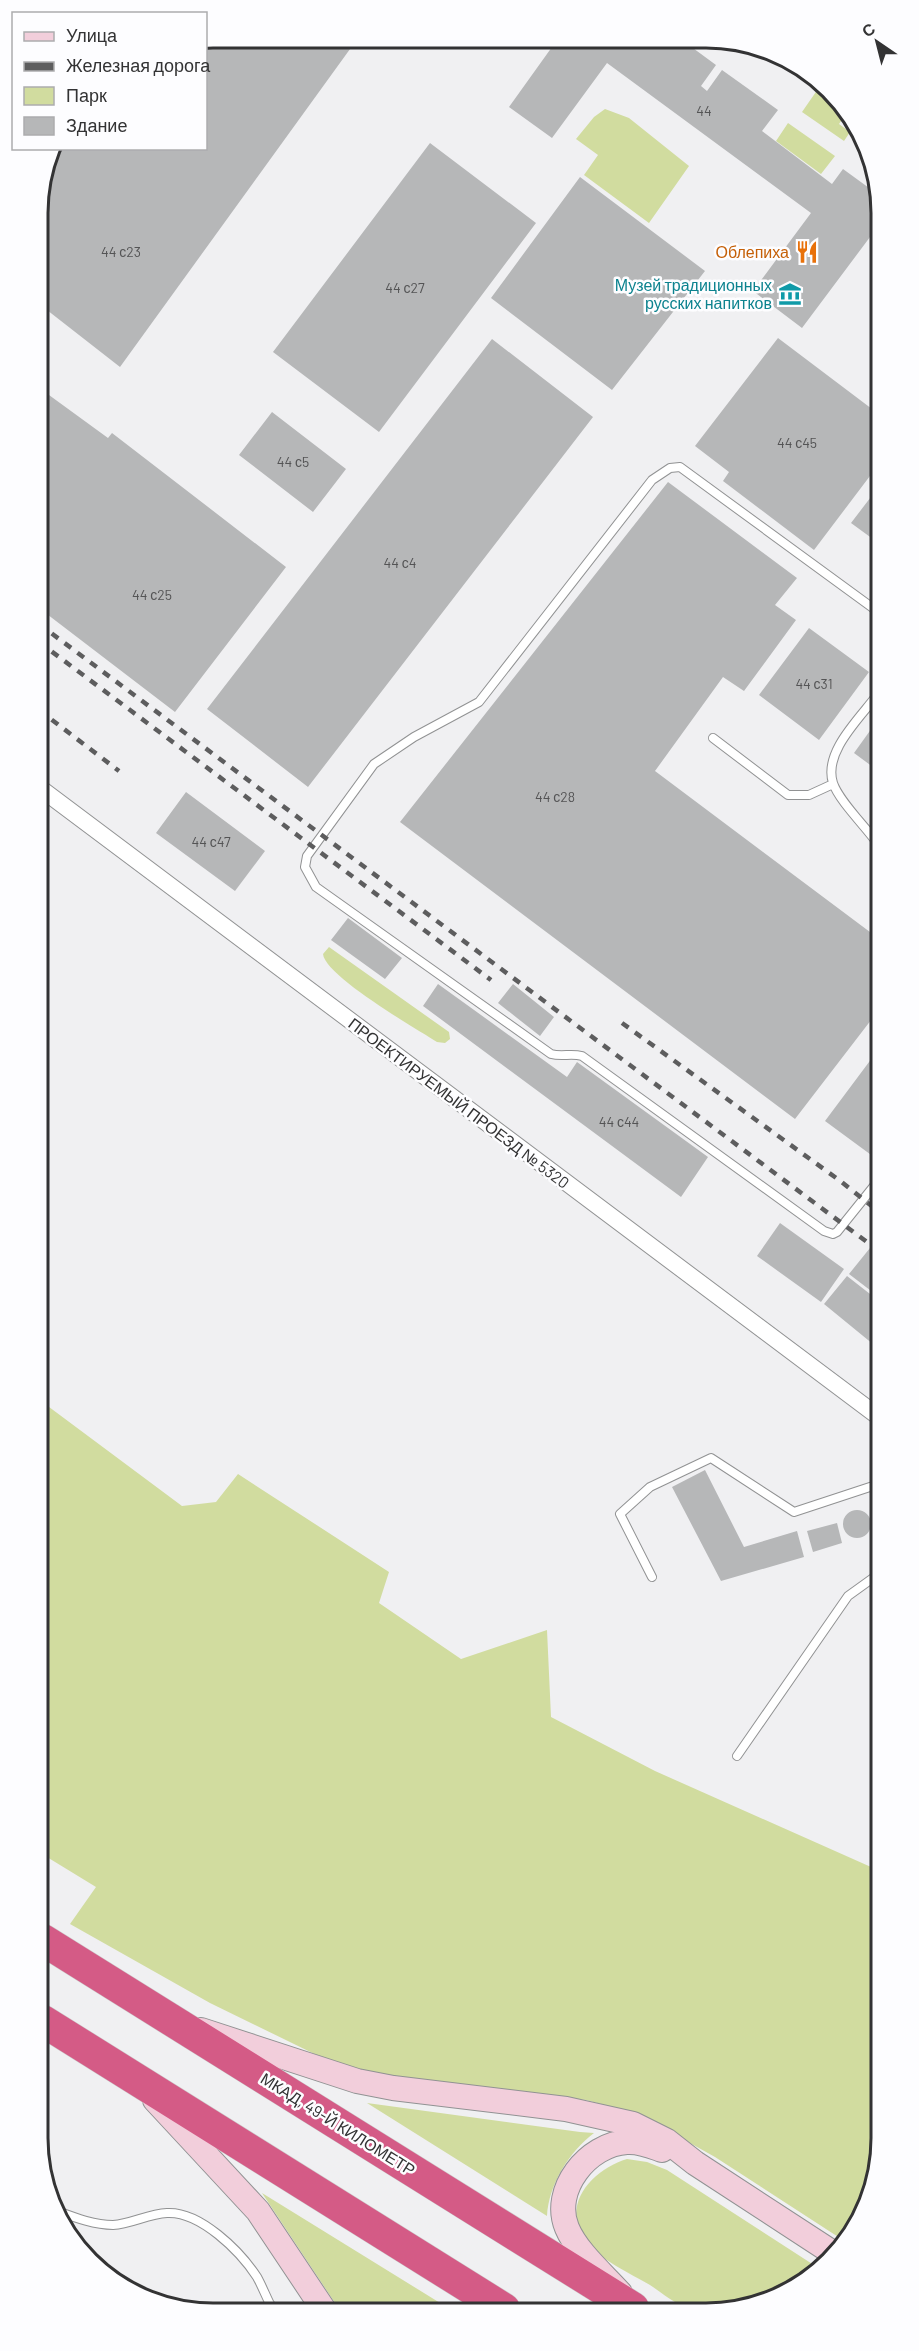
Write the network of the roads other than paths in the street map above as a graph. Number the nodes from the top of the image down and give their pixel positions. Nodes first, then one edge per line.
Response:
1 (871, 607) edge
2 (871, 703) edge
3 (713, 738) dead end
4 (833, 784) junction
5 (48, 794) edge
6 (871, 834) edge
7 (871, 1190) edge
8 (871, 1411) edge
9 (871, 1487) edge
10 (652, 1577) dead end
11 (871, 1579) edge
12 (738, 1756) dead end
13 (48, 1943) edge
14 (176, 2023) junction
15 (48, 2024) edge
16 (135, 2079) junction
17 (695, 2163) junction
18 (67, 2214) edge
19 (826, 2251) edge
20 (270, 2303) edge
21 (319, 2303) edge
22 (494, 2303) edge
23 (625, 2303) edge
24 (629, 2303) edge

1 - 7 lane
2 - 4 lane
3 - 4 lane
4 - 6 lane
5 - 8 street, ПРОЕКТИРУЕМЫЙ ПРОЕЗД № 5320
9 - 10 lane
11 - 12 lane
13 - 14 highway, МКАД, 49-Й КИЛОМЕТР
14 - 17 street
14 - 23 highway, МКАД, 49-Й КИЛОМЕТР
15 - 16 highway
16 - 21 street
16 - 22 highway
17 - 19 street
17 - 24 street
18 - 20 lane

